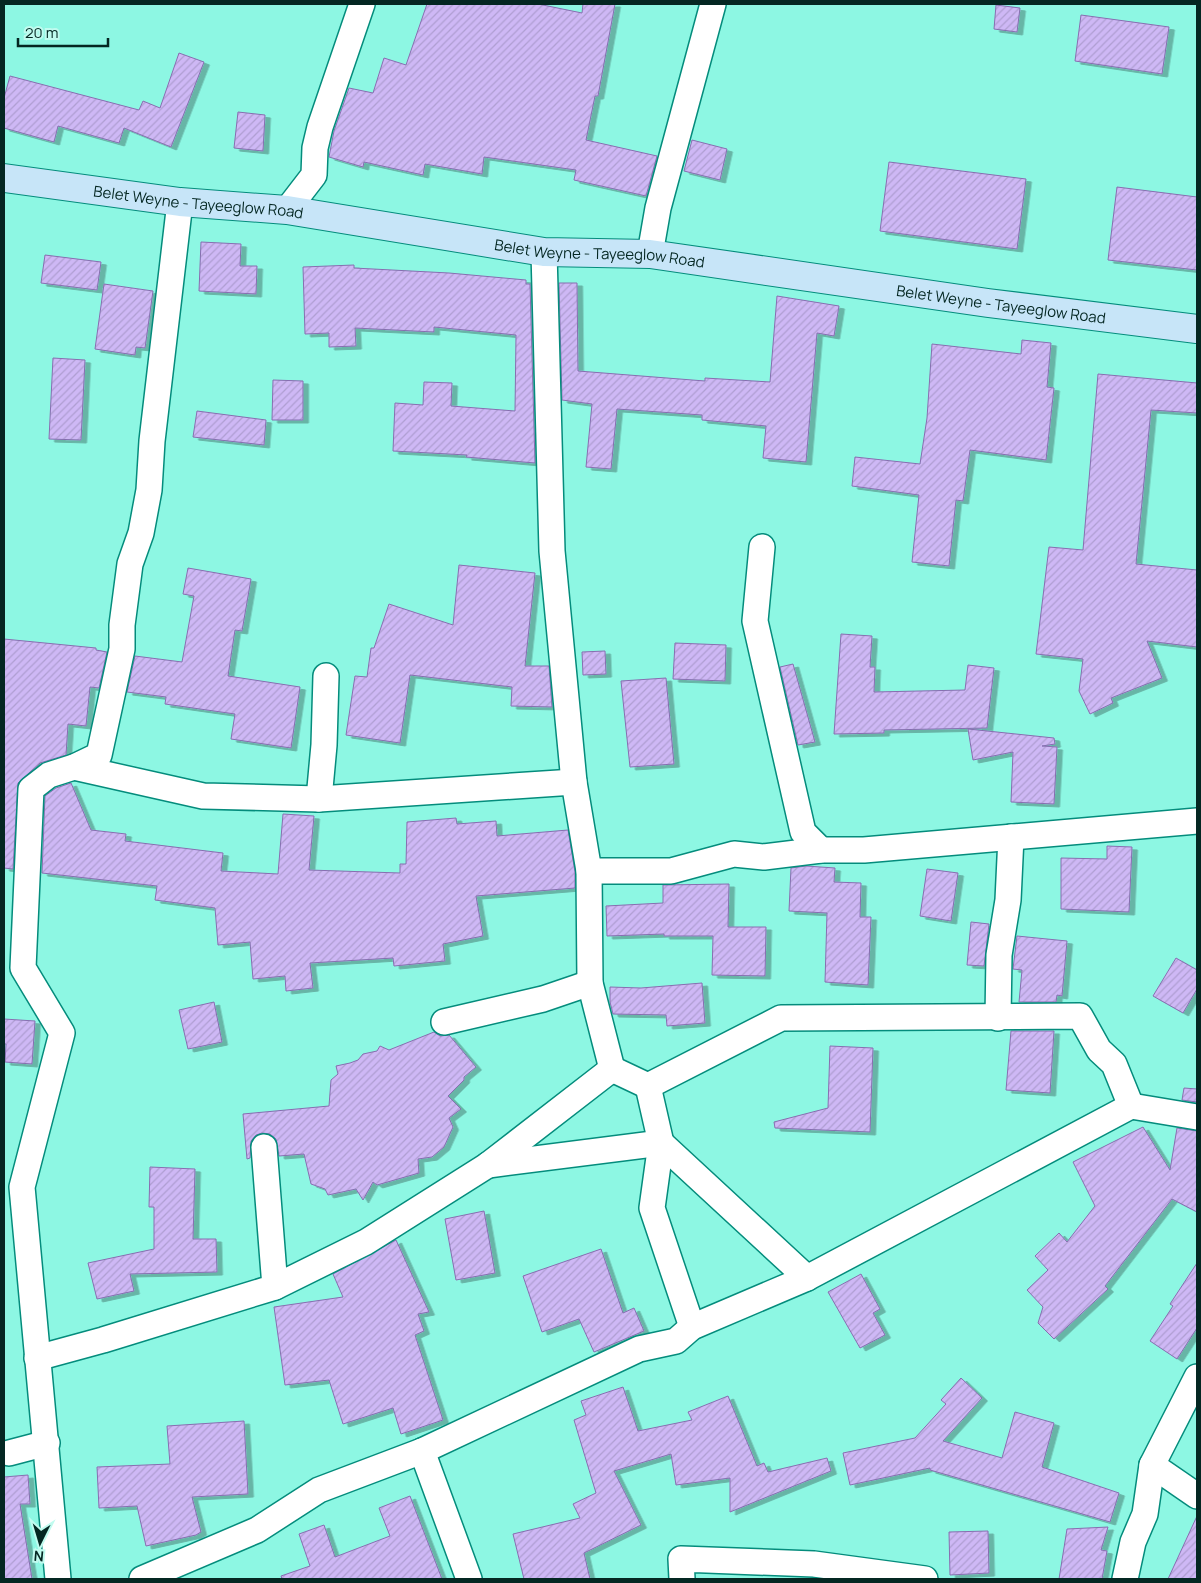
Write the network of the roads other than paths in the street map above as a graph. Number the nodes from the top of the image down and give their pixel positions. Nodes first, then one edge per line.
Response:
1 (362, 4) edge
2 (712, 4) edge
3 (4, 178) edge
4 (180, 202) junction
5 (287, 210) junction
6 (544, 252) junction
7 (650, 254) junction
8 (1197, 329) edge
9 (762, 547) dead end
10 (326, 676) dead end
11 (74, 768) junction
12 (574, 782) junction
13 (319, 799) junction
14 (1197, 821) edge
15 (1011, 837) junction
16 (821, 850) junction
17 (589, 871) junction
18 (13, 970) edge
19 (590, 983) junction
20 (998, 1018) junction
21 (444, 1022) dead end
22 (612, 1069) junction
23 (648, 1086) junction
24 (1131, 1106) junction
25 (1197, 1117) edge
26 (660, 1143) junction
27 (264, 1147) dead end
28 (488, 1165) junction
29 (807, 1278) junction
30 (274, 1287) junction
31 (692, 1327) junction
32 (37, 1358) junction
33 (1197, 1377) edge
34 (47, 1443) junction
35 (422, 1451) junction
36 (9, 1452) dead end
37 (1152, 1465) junction
38 (1197, 1496) edge
39 (58, 1579) edge
40 (142, 1579) edge
41 (469, 1579) edge
42 (682, 1579) edge
43 (925, 1579) edge
44 (1126, 1579) edge

1 - 5 street
2 - 7 street
3 - 4 main road, Belet Weyne - Tayeeglow Road
4 - 5 main road, Belet Weyne - Tayeeglow Road
4 - 11 street
5 - 6 main road, Belet Weyne - Tayeeglow Road
6 - 7 main road, Belet Weyne - Tayeeglow Road
6 - 12 street
7 - 8 main road, Belet Weyne - Tayeeglow Road
9 - 16 street
10 - 13 street
11 - 13 street
11 - 18 street
12 - 13 street
12 - 17 street
14 - 15 street
15 - 16 street
15 - 20 street
16 - 17 street
17 - 19 street
18 - 32 street
19 - 21 street
19 - 22 street
20 - 23 street
20 - 24 street
22 - 23 street
22 - 28 street
23 - 26 street
24 - 25 street
24 - 29 street
26 - 28 street
26 - 29 street
26 - 31 street
27 - 30 street
28 - 30 street
29 - 31 street
30 - 32 street
31 - 35 street
32 - 34 street
33 - 37 street
34 - 36 street
34 - 39 street
35 - 40 street
35 - 41 street
37 - 38 street
37 - 44 street
42 - 43 street

